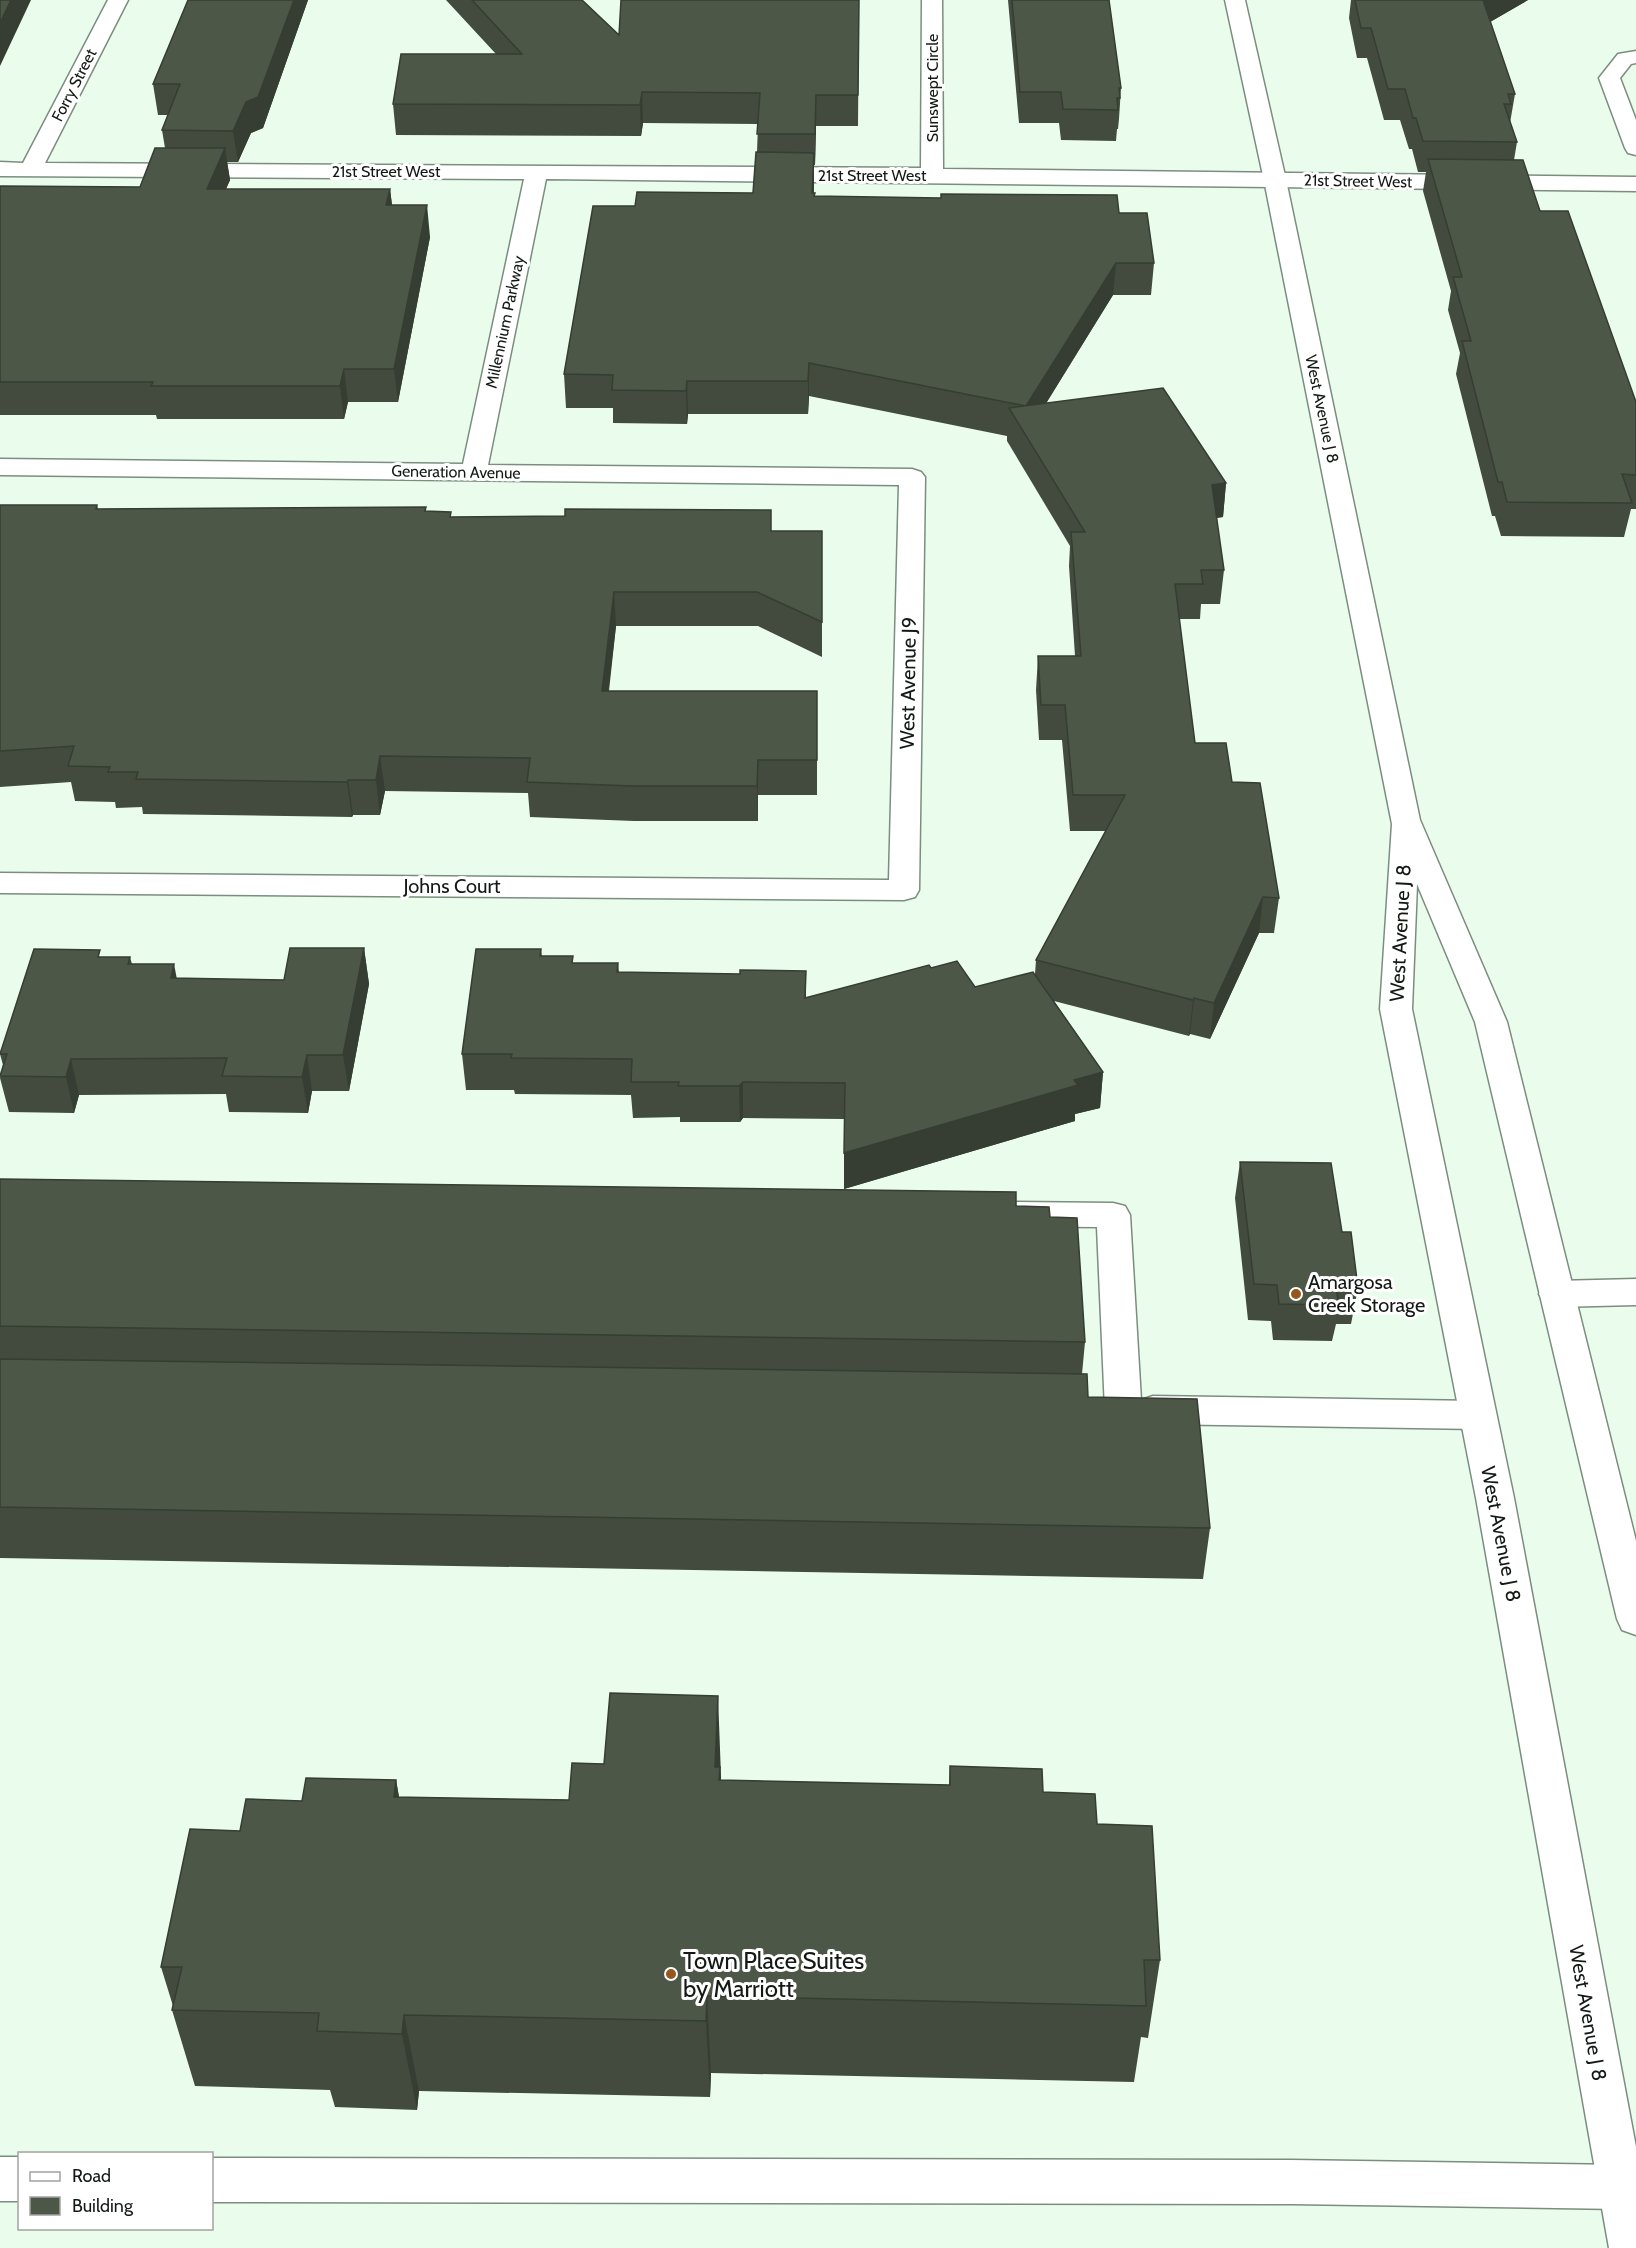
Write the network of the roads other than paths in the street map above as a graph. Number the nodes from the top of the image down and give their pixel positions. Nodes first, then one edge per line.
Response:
1 (118, 0) edge
2 (932, 0) edge
3 (1235, 0) edge
4 (1630, 57) edge
5 (1636, 148) edge
6 (0, 169) edge
7 (31, 169) junction
8 (536, 172) junction
9 (932, 175) junction
10 (1275, 180) junction
11 (1636, 184) edge
12 (0, 467) edge
13 (474, 472) junction
14 (912, 477) joint
15 (1406, 820) junction
16 (0, 883) edge
17 (904, 890) joint
18 (969, 1213) edge
19 (1636, 1292) edge
20 (1556, 1294) junction
21 (1087, 1409) edge
22 (1123, 1410) junction
23 (1478, 1415) junction
24 (1636, 1618) edge
25 (0, 2179) edge
26 (18, 2179) edge
27 (213, 2180) edge
28 (1620, 2187) junction
29 (1632, 2248) edge

1 - 7 street, Forry Street
2 - 9 street, Sunswept Circle
3 - 10 street, West Avenue J 8
4 - 5 street
6 - 7 street, 21st Street West
7 - 8 street, 21st Street West
8 - 9 street, 21st Street West
8 - 13 street, Millennium Parkway
9 - 10 street, 21st Street West
10 - 11 street, 21st Street West
10 - 15 street, West Avenue J 8
12 - 13 street, Generation Avenue
13 - 14 street, Generation Avenue
14 - 17 street, West Avenue J9
15 - 20 street, West Avenue J 8
15 - 23 street, West Avenue J 8
16 - 17 street, Johns Court
18 - 22 street
19 - 20 street
20 - 24 street, West Avenue J 8
21 - 22 street
22 - 23 street
23 - 28 street, West Avenue J 8
25 - 26 street
27 - 28 street
28 - 29 street, West Avenue J 8

